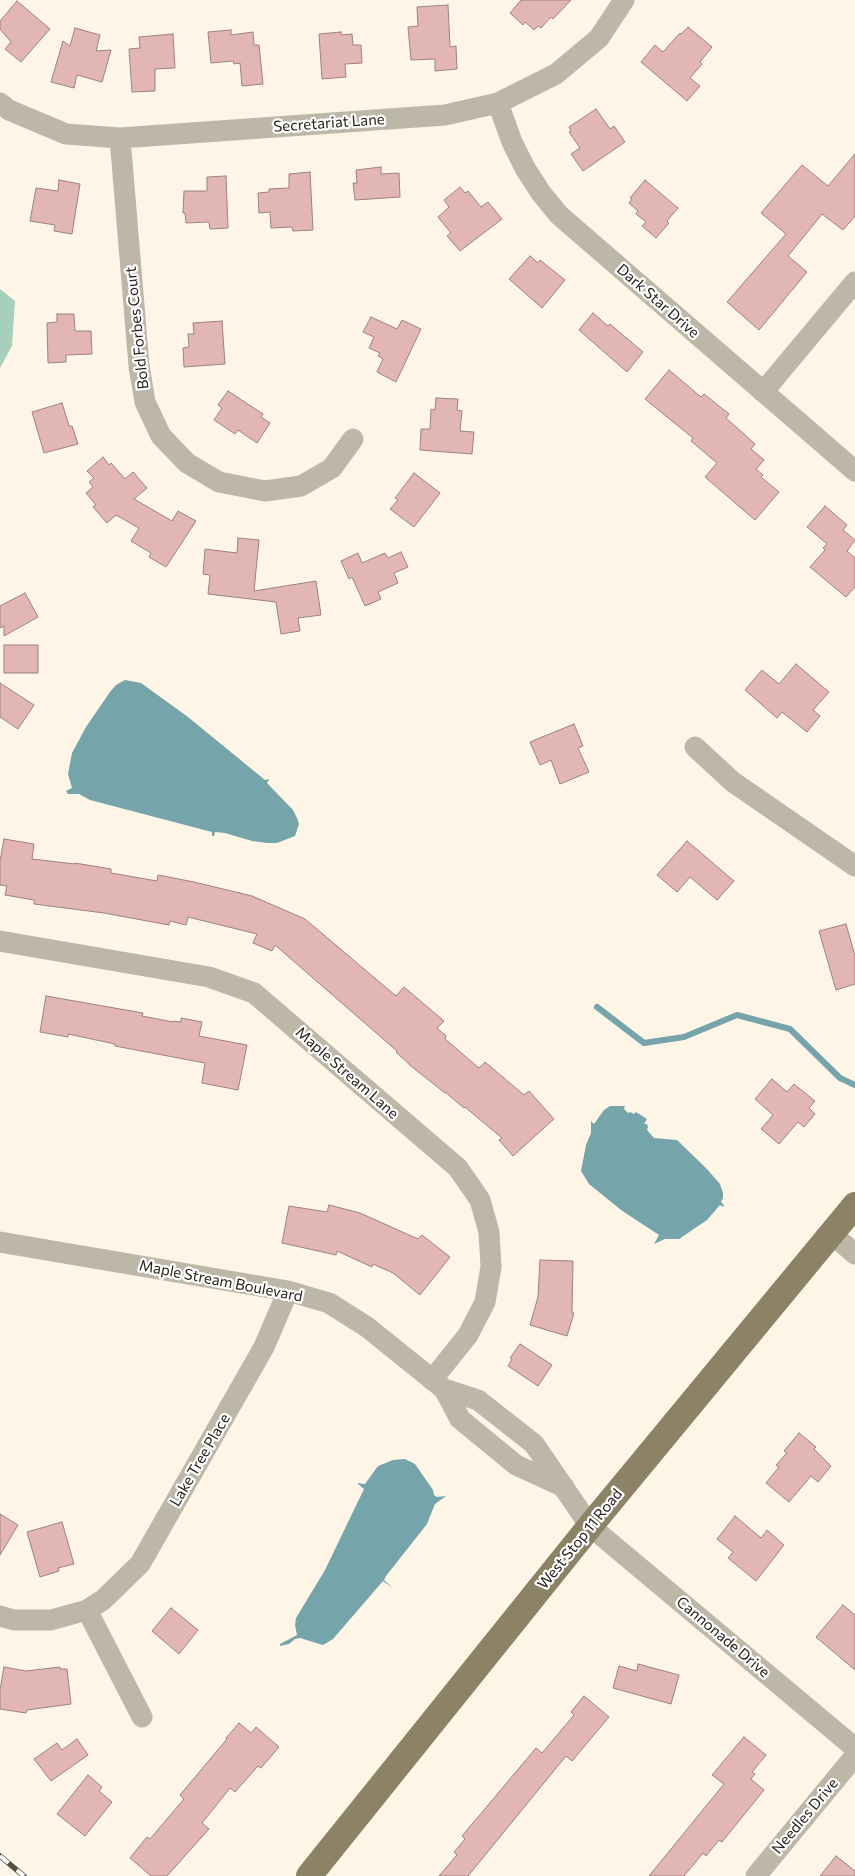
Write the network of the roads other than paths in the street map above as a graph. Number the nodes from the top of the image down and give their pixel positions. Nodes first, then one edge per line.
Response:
1 (624, 0) edge
2 (0, 103) edge
3 (498, 103) junction
4 (120, 138) junction
5 (855, 282) edge
6 (763, 392) junction
7 (353, 439) dead end
8 (855, 471) edge
9 (695, 747) dead end
10 (855, 866) edge
11 (0, 941) edge
12 (855, 1205) edge
13 (832, 1234) junction
14 (0, 1242) edge
15 (855, 1254) edge
16 (288, 1291) junction
17 (438, 1385) junction
18 (590, 1526) junction
19 (87, 1610) junction
20 (0, 1616) edge
21 (142, 1717) dead end
22 (855, 1748) edge
23 (855, 1756) edge
24 (309, 1876) edge
25 (756, 1876) edge

1 - 3 street, Secretariat Lane
2 - 4 street, Secretariat Lane
3 - 4 street, Secretariat Lane
3 - 6 street, Dark Star Drive
4 - 7 street, Bold Forbes Court
5 - 6 street
6 - 8 street, Dark Star Drive
9 - 10 street
11 - 17 street, Maple Stream Lane
12 - 13 main road, West Stop 11 Road
13 - 15 street
13 - 18 main road, West Stop 11 Road
14 - 16 street, Maple Stream Boulevard
16 - 17 street, Maple Stream Boulevard
16 - 19 street, Lake Tree Place
17 - 18 street, Maple Stream Boulevard
18 - 22 street, Cannonade Drive
18 - 24 main road, West Stop 11 Road
19 - 20 street, Lake Tree Place
19 - 21 street
23 - 25 street, Needles Drive

